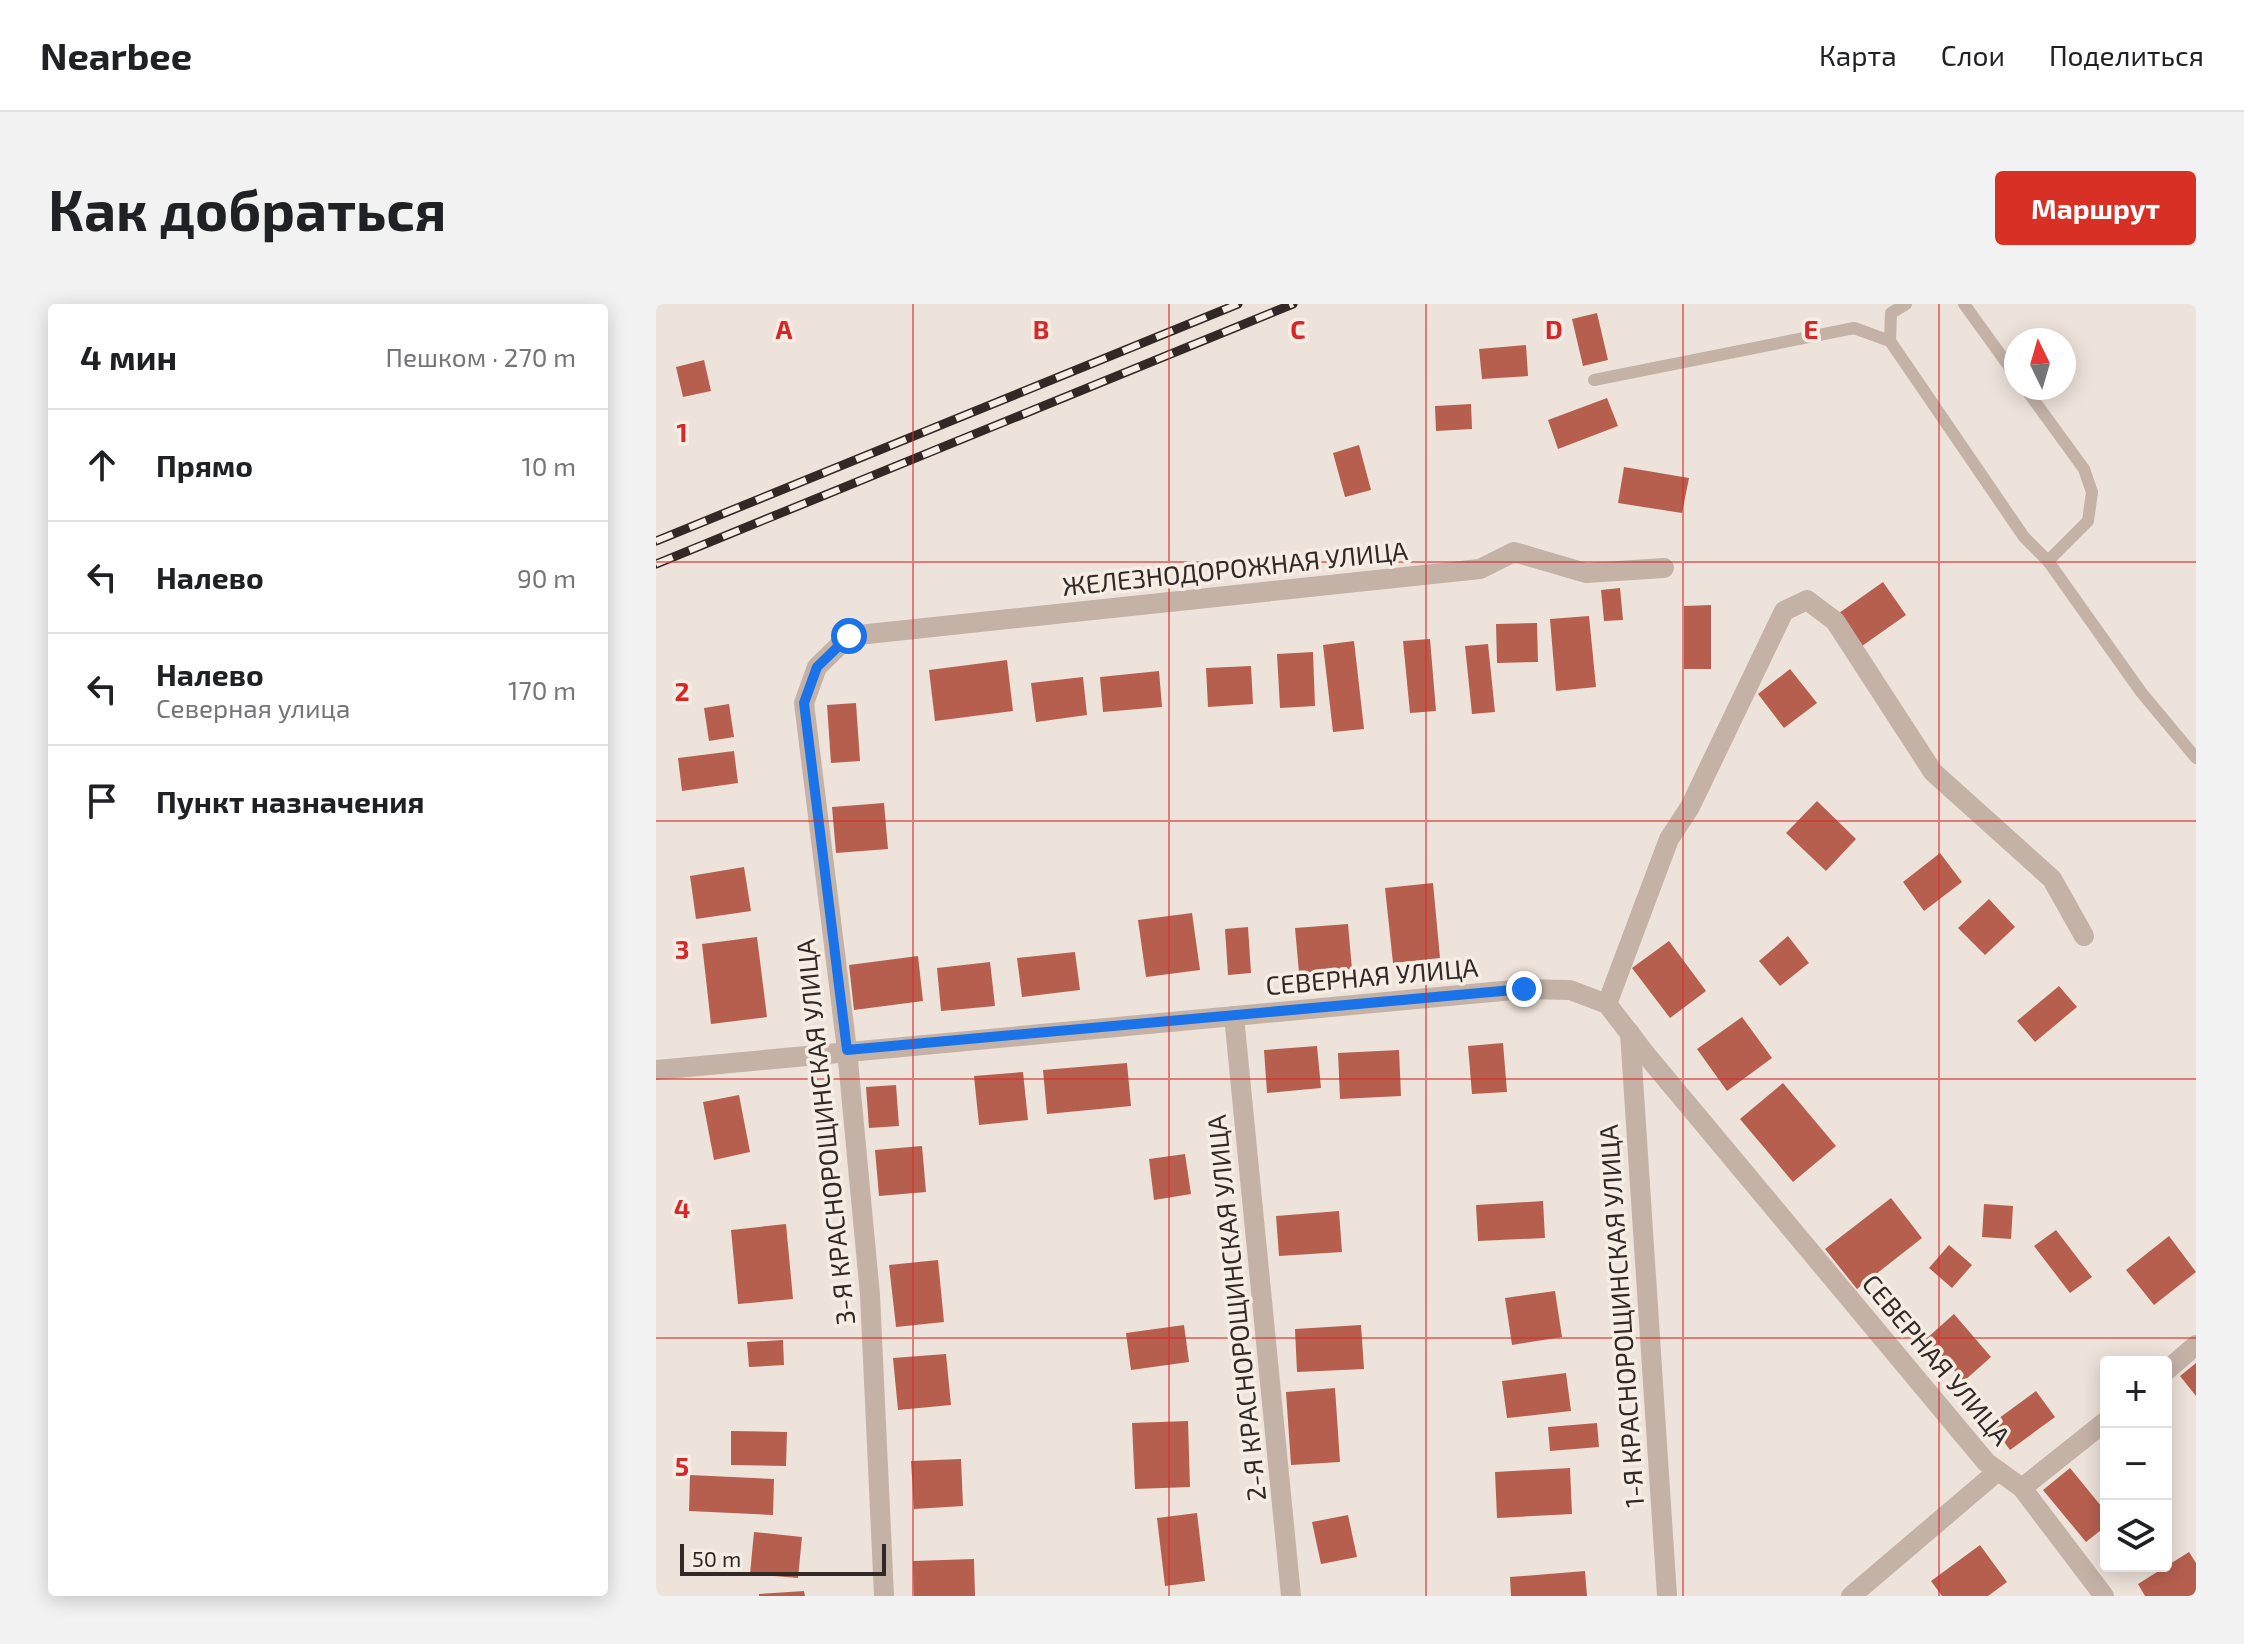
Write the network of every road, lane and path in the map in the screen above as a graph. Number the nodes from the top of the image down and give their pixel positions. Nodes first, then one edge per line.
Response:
1 (1906, 304) edge
2 (1964, 304) edge
3 (1890, 341) junction
4 (2004, 359) edge
5 (1594, 380) dead end
6 (2034, 400) edge
7 (2048, 561) junction
8 (1664, 568) dead end
9 (817, 667) joint
10 (2196, 758) edge
11 (2084, 936) dead end
12 (1607, 1004) junction
13 (1234, 1016) junction
14 (1630, 1033) junction
15 (847, 1050) junction
16 (656, 1070) edge
17 (2196, 1345) edge
18 (2172, 1366) edge
19 (2100, 1426) edge
20 (1998, 1471) junction
21 (2022, 1488) junction
22 (884, 1596) edge
23 (1291, 1596) edge
24 (1667, 1596) edge
25 (1851, 1596) edge
26 (2104, 1596) edge

1 - 3 lane
2 - 4 lane
3 - 5 lane
3 - 7 lane
6 - 7 lane
7 - 10 lane
8 - 9 street, ЖЕЛЕЗНОДОРОЖНАЯ УЛИЦА
9 - 15 street, 3-Я КРАСНОРОЩИНСКАЯ УЛИЦА
11 - 12 street
12 - 13 street, СЕВЕРНАЯ УЛИЦА
12 - 14 street, СЕВЕРНАЯ УЛИЦА
13 - 15 street, СЕВЕРНАЯ УЛИЦА
13 - 23 street, 2-Я КРАСНОРОЩИНСКАЯ УЛИЦА
14 - 20 street, СЕВЕРНАЯ УЛИЦА
14 - 24 street, 1-Я КРАСНОРОЩИНСКАЯ УЛИЦА
15 - 16 street, СЕВЕРНАЯ УЛИЦА
15 - 22 street, 3-Я КРАСНОРОЩИНСКАЯ УЛИЦА
17 - 18 street
19 - 21 street
20 - 21 street, СЕВЕРНАЯ УЛИЦА
20 - 25 street
21 - 26 street, СЕВЕРНАЯ УЛИЦА

